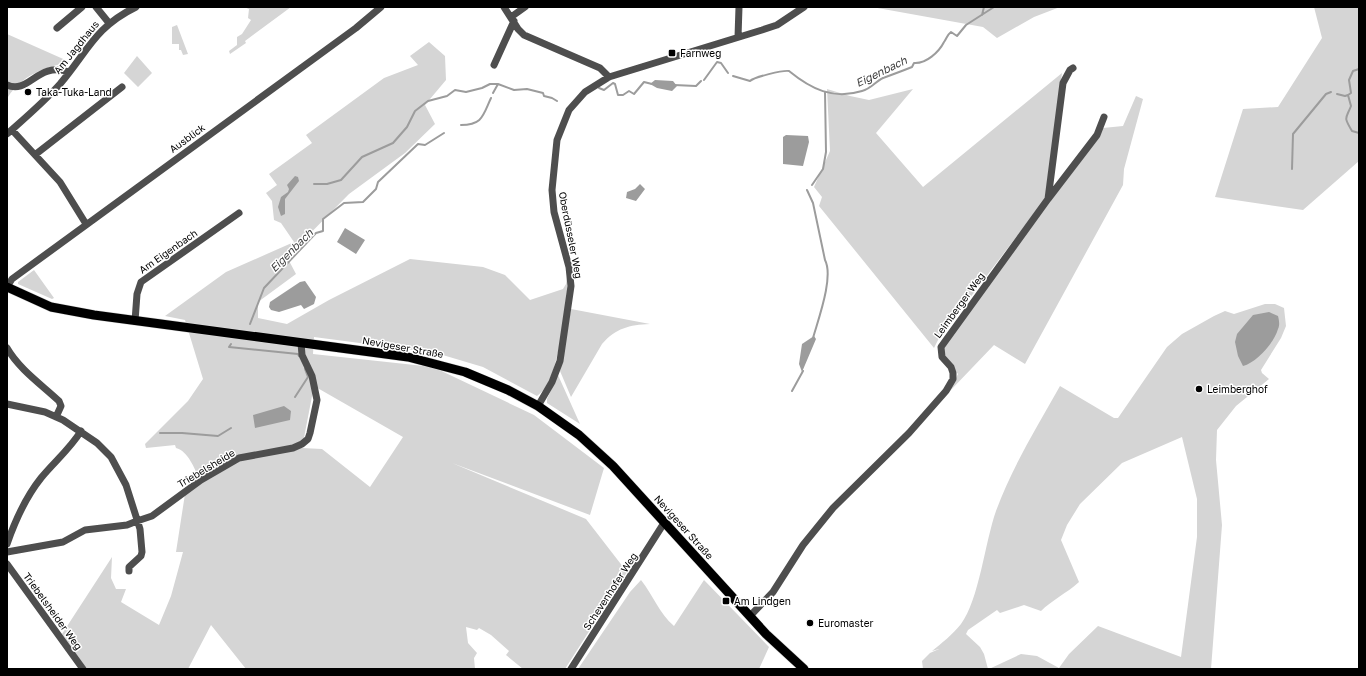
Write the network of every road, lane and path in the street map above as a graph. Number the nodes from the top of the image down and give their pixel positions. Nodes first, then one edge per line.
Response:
1 (82, 7) edge
2 (96, 7) edge
3 (136, 7) edge
4 (382, 7) edge
5 (504, 7) edge
6 (525, 7) edge
7 (739, 7) edge
8 (804, 7) edge
9 (512, 19) junction
10 (109, 23) junction
11 (57, 28) dead end
12 (738, 37) junction
13 (494, 65) dead end
14 (1073, 68) dead end
15 (69, 72) junction
16 (608, 77) junction
17 (7, 85) edge
18 (122, 87) dead end
19 (1104, 117) dead end
20 (10, 132) edge
21 (36, 154) junction
22 (1048, 199) junction
23 (239, 213) dead end
24 (86, 224) junction
25 (7, 287) edge
26 (135, 321) junction
27 (300, 343) junction
28 (7, 348) edge
29 (7, 404) edge
30 (538, 406) junction
31 (56, 417) junction
32 (81, 431) junction
33 (138, 521) junction
34 (664, 523) junction
35 (7, 544) edge
36 (7, 552) edge
37 (7, 564) edge
38 (129, 571) dead end
39 (750, 616) junction
40 (83, 669) edge
41 (571, 669) edge
42 (804, 669) edge

1 - 11 street, Am Jagdhaus
2 - 10 street, Am Jagdhaus
3 - 10 street, Am Jagdhaus
4 - 24 street, Ausblick
5 - 9 street
6 - 9 street
7 - 12 street
8 - 12 street, Oberdüsseler Weg
9 - 13 street
9 - 16 street
10 - 15 street, Am Jagdhaus
12 - 16 street, Oberdüsseler Weg
14 - 22 street, Leimberger Weg
15 - 17 street
15 - 20 street, Am Jagdhaus
16 - 30 street, Oberdüsseler Weg
18 - 21 street
19 - 22 street
20 - 21 street
21 - 24 street
22 - 39 street, Leimberger Weg
23 - 26 street, Am Eigenbach
24 - 25 street, Ausblick
25 - 26 main road, Nevigeser Straße
26 - 27 main road, Nevigeser Straße
27 - 30 main road, Nevigeser Straße
27 - 33 street, Triebelsheide
28 - 31 street
29 - 31 street
30 - 34 main road, Nevigeser Straße
31 - 32 street
32 - 33 street
32 - 35 street
33 - 36 street, Triebelsheide
33 - 38 street
34 - 39 main road, Nevigeser Straße
34 - 41 street, Schevenhofer Weg
37 - 40 street, Triebelsheider Weg
39 - 42 main road, Nevigeser Straße

